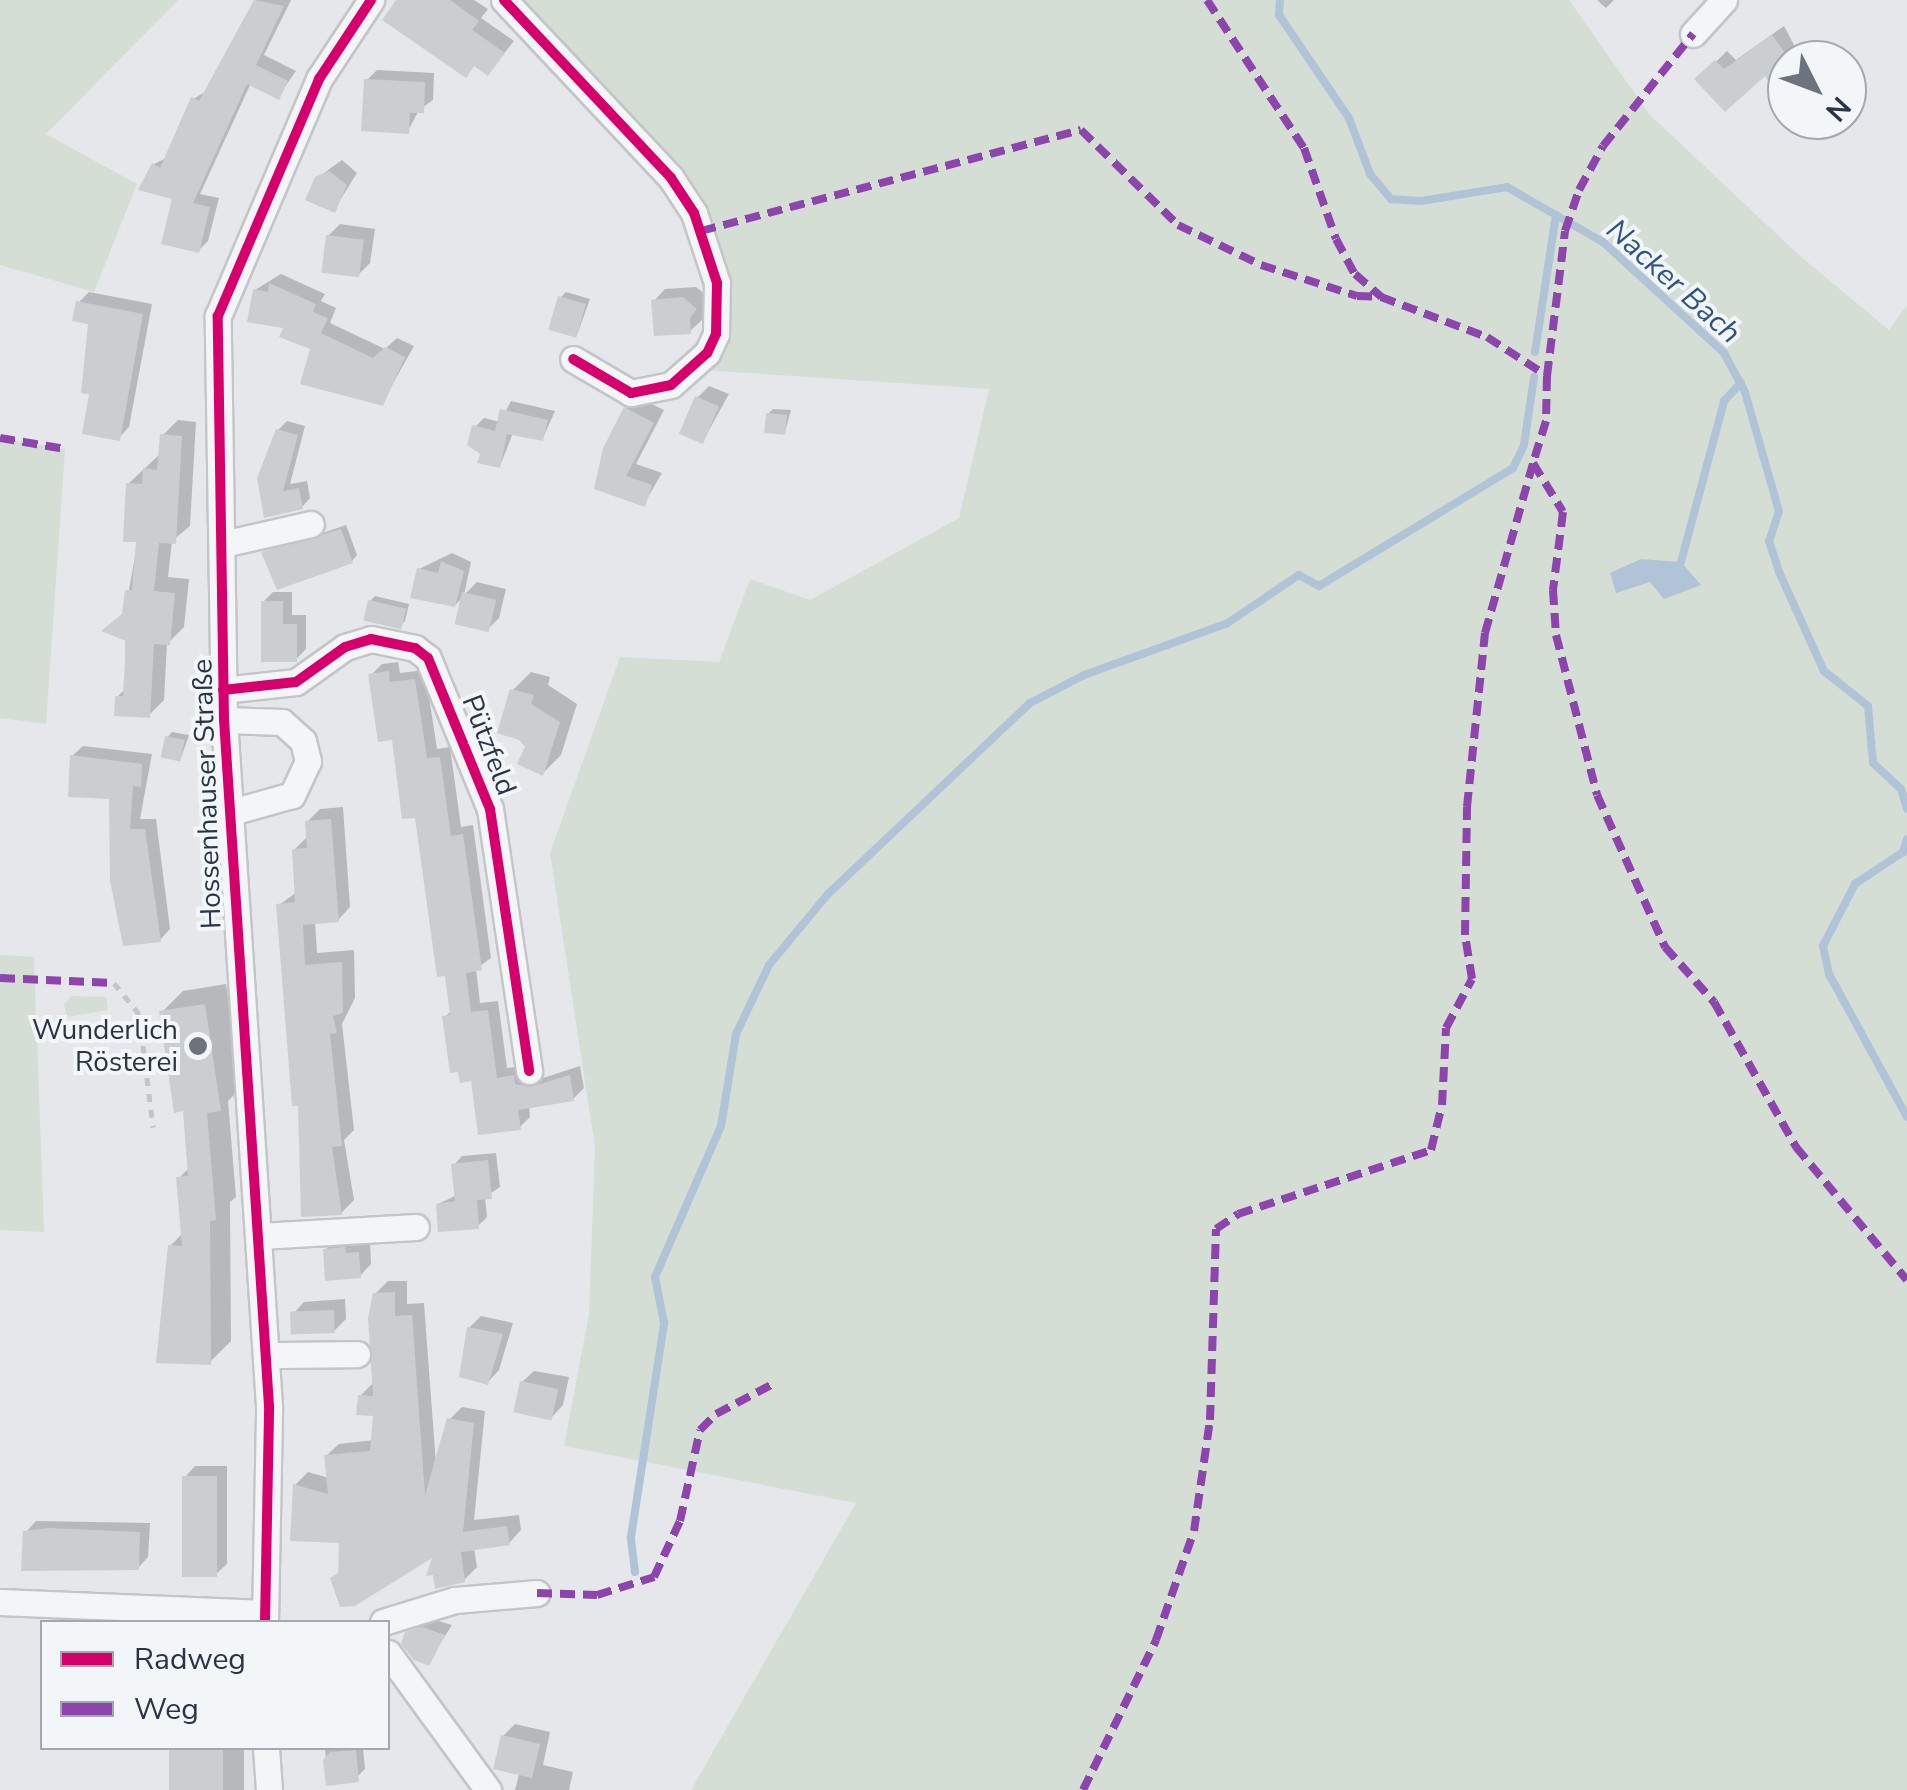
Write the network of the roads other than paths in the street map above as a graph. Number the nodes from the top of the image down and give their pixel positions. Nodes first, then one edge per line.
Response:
1 (371, 0) edge
2 (504, 0) edge
3 (1724, 0) edge
4 (1693, 34) dead end
5 (573, 359) dead end
6 (311, 524) dead end
7 (223, 544) junction
8 (223, 690) junction
9 (224, 720) junction
10 (228, 813) junction
11 (529, 1070) dead end
12 (416, 1227) dead end
13 (260, 1236) junction
14 (357, 1354) dead end
15 (267, 1355) junction
16 (536, 1593) dead end
17 (0, 1602) edge
18 (265, 1618) edge
19 (390, 1620) edge
20 (390, 1655) edge
21 (266, 1750) edge
22 (269, 1790) edge
23 (488, 1790) edge

1 - 7 street, Hossenhauser Straße
2 - 5 street
3 - 4 street
6 - 7 street
7 - 8 street, Hossenhauser Straße
8 - 9 street, Hossenhauser Straße
8 - 11 street, Pützfeld
9 - 10 street, Hossenhauser Straße
9 - 10 street
10 - 13 street, Hossenhauser Straße
12 - 13 street
13 - 15 street, Hossenhauser Straße
14 - 15 street
15 - 18 street, Hossenhauser Straße
16 - 19 street
17 - 18 street, Hossenhauser Straße
20 - 23 street
21 - 22 street

